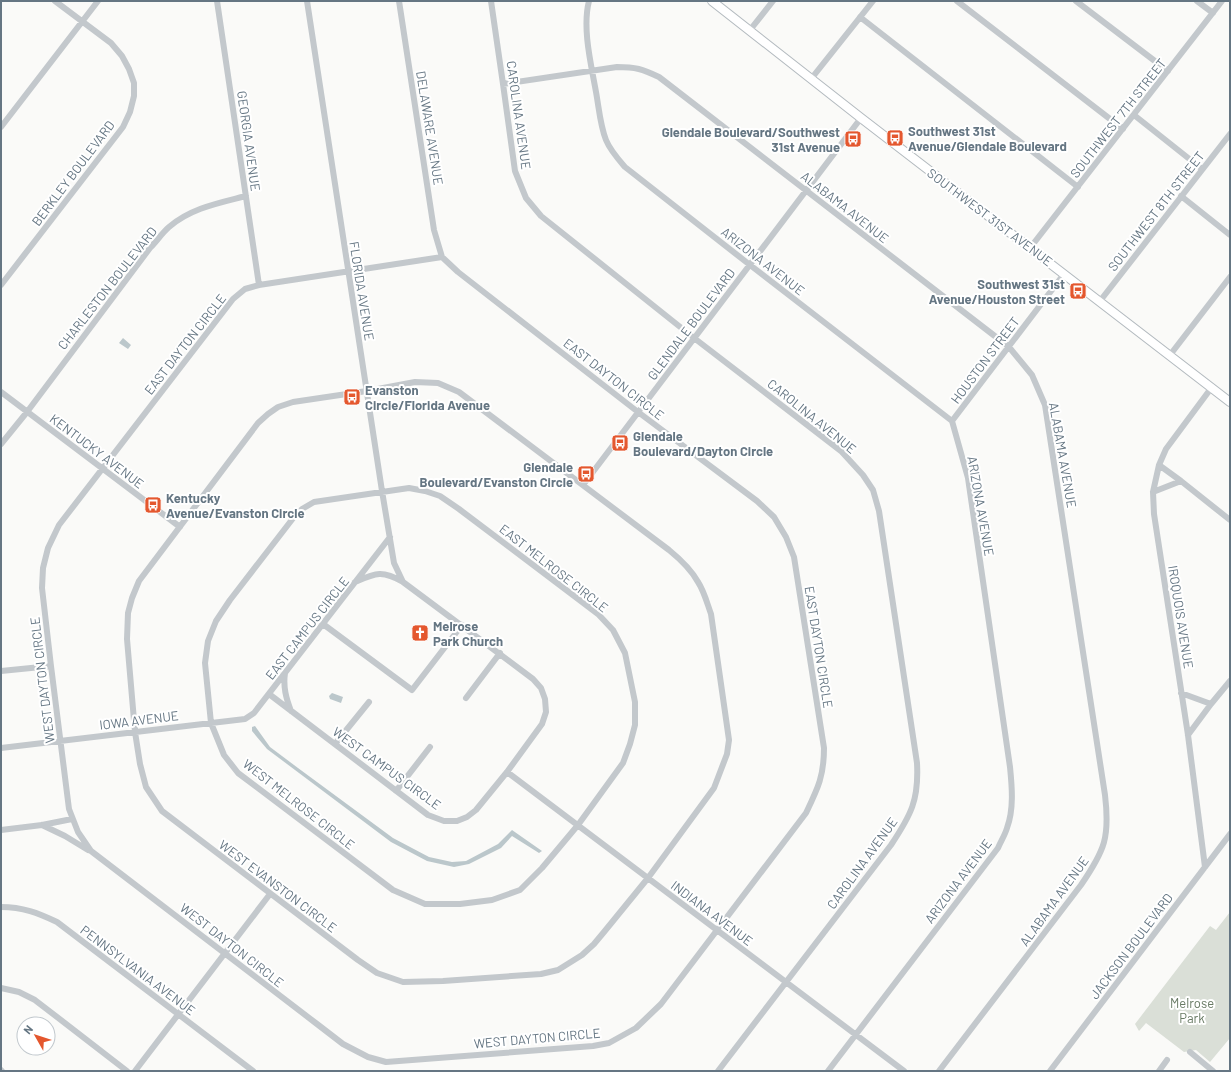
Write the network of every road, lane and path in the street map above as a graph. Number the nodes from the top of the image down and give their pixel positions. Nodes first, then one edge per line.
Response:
1 (55, 1) edge
2 (98, 1) edge
3 (217, 1) edge
4 (307, 1) edge
5 (399, 1) edge
6 (491, 1) edge
7 (589, 1) edge
8 (712, 1) edge
9 (773, 1) edge
10 (873, 1) edge
11 (957, 1) edge
12 (1076, 1) edge
13 (1196, 1) edge
14 (1222, 1) edge
15 (1213, 13) junction
16 (860, 17) junction
17 (82, 22) junction
18 (750, 30) junction
19 (592, 71) junction
20 (1168, 71) junction
21 (811, 79) junction
22 (504, 84) junction
23 (1134, 115) junction
24 (861, 118) junction
25 (1, 127) edge
26 (1123, 129) junction
27 (1230, 134) edge
28 (1202, 169) junction
29 (1078, 187) junction
30 (806, 191) junction
31 (246, 196) junction
32 (1181, 196) junction
33 (1230, 235) edge
34 (1030, 248) junction
35 (442, 257) junction
36 (750, 265) junction
37 (348, 272) junction
38 (1064, 274) junction
39 (1230, 277) edge
40 (1, 285) edge
41 (258, 285) junction
42 (1100, 301) junction
43 (694, 338) junction
44 (1009, 347) junction
45 (1170, 355) junction
46 (1212, 387) junction
47 (367, 391) junction
48 (1, 392) edge
49 (1230, 402) edge
50 (27, 412) junction
51 (638, 412) junction
52 (952, 422) junction
53 (1, 444) edge
54 (1159, 465) junction
55 (103, 469) junction
56 (1181, 481) junction
57 (583, 486) junction
58 (382, 491) junction
59 (1153, 492) junction
60 (302, 509) joint
61 (1230, 520) edge
62 (180, 527) junction
63 (390, 536) junction
64 (355, 582) junction
65 (403, 582) junction
66 (323, 624) junction
67 (462, 625) junction
68 (500, 653) junction
69 (51, 666) junction
70 (1, 671) edge
71 (284, 674) junction
72 (1230, 681) edge
73 (1181, 693) junction
74 (269, 694) junction
75 (466, 698) dead end
76 (369, 702) dead end
77 (1211, 704) junction
78 (292, 712) junction
79 (211, 723) junction
80 (135, 732) junction
81 (1188, 735) junction
82 (60, 740) junction
83 (335, 744) junction
84 (430, 747) dead end
85 (1, 748) edge
86 (507, 772) junction
87 (396, 791) junction
88 (72, 819) junction
89 (578, 825) junction
90 (42, 826) junction
91 (1, 830) edge
92 (1230, 834) edge
93 (91, 851) junction
94 (1205, 867) junction
95 (648, 878) junction
96 (270, 894) junction
97 (1, 907) edge
98 (716, 930) junction
99 (224, 954) junction
100 (786, 982) junction
101 (1, 988) edge
102 (178, 1014) junction
103 (856, 1034) junction
104 (1190, 1052) dead end
105 (1167, 1060) dead end
106 (127, 1071) edge
107 (135, 1071) edge
108 (253, 1071) edge
109 (718, 1071) edge
110 (828, 1071) edge
111 (904, 1071) edge
112 (939, 1071) edge
113 (1050, 1071) edge
114 (1159, 1071) edge
115 (1213, 1071) edge

1 - 17 street, BERKLEY BOULEVARD
2 - 17 street
3 - 31 street, GEORGIA AVENUE
4 - 37 street, FLORIDA AVENUE
5 - 35 street, DELAWARE AVENUE
6 - 22 street, CAROLINA AVENUE
7 - 19 street, ARIZONA AVENUE
8 - 18 main road, SOUTHWEST 31ST AVENUE
9 - 18 street
10 - 16 street
11 - 26 street
12 - 20 street
13 - 15 street
14 - 15 street, SOUTHWEST 7TH STREET
15 - 20 street, SOUTHWEST 7TH STREET
16 - 21 street
16 - 29 street
17 - 25 street
17 - 40 street, BERKLEY BOULEVARD
18 - 21 main road, SOUTHWEST 31ST AVENUE
19 - 22 street, ALABAMA AVENUE
19 - 30 street, ALABAMA AVENUE
19 - 36 street, ARIZONA AVENUE
20 - 23 street, SOUTHWEST 7TH STREET
21 - 24 main road, SOUTHWEST 31ST AVENUE
22 - 43 street, CAROLINA AVENUE
23 - 26 street, SOUTHWEST 7TH STREET
23 - 28 street
24 - 30 street, GLENDALE BOULEVARD
24 - 34 main road, SOUTHWEST 31ST AVENUE
26 - 29 street, SOUTHWEST 7TH STREET
27 - 28 street, SOUTHWEST 8TH STREET
28 - 32 street, SOUTHWEST 8TH STREET
29 - 34 street, SOUTHWEST 7TH STREET
30 - 36 street, GLENDALE BOULEVARD
30 - 44 street, ALABAMA AVENUE
31 - 41 street, GEORGIA AVENUE
31 - 50 street, CHARLESTON BOULEVARD
32 - 33 street
32 - 42 street, SOUTHWEST 8TH STREET
34 - 38 main road, SOUTHWEST 31ST AVENUE
35 - 37 street, EAST DAYTON CIRCLE
35 - 51 street, EAST DAYTON CIRCLE
36 - 43 street, GLENDALE BOULEVARD
36 - 52 street, ARIZONA AVENUE
37 - 41 street, EAST DAYTON CIRCLE
37 - 47 street, FLORIDA AVENUE
38 - 42 main road, SOUTHWEST 31ST AVENUE
38 - 44 street, HOUSTON STREET
39 - 45 street
41 - 55 street, EAST DAYTON CIRCLE
42 - 45 main road, SOUTHWEST 31ST AVENUE
43 - 51 street, GLENDALE BOULEVARD
43 - 100 street, CAROLINA AVENUE
44 - 52 street, HOUSTON STREET
44 - 112 street, ALABAMA AVENUE
45 - 46 main road, SOUTHWEST 31ST AVENUE
46 - 49 main road, SOUTHWEST 31ST AVENUE
46 - 54 street, IROQUOIS AVENUE
47 - 57 street, WEST EVANSTON CIRCLE
47 - 58 street, FLORIDA AVENUE
47 - 62 street, WEST EVANSTON CIRCLE
48 - 50 street, KENTUCKY AVENUE
50 - 53 street, CHARLESTON BOULEVARD
50 - 55 street, KENTUCKY AVENUE
51 - 57 street, GLENDALE BOULEVARD
51 - 98 street, EAST DAYTON CIRCLE
52 - 103 street, ARIZONA AVENUE
54 - 56 street
54 - 59 street, IROQUOIS AVENUE
55 - 62 street, KENTUCKY AVENUE
55 - 69 street, WEST DAYTON CIRCLE
56 - 59 street
56 - 61 street
57 - 95 street, WEST EVANSTON CIRCLE
58 - 60 street, EAST MELROSE CIRCLE
58 - 63 street, FLORIDA AVENUE
58 - 89 street, EAST MELROSE CIRCLE
59 - 73 street, IROQUOIS AVENUE
60 - 79 street, WEST MELROSE CIRCLE
62 - 80 street, WEST EVANSTON CIRCLE
63 - 64 street
63 - 65 street, FLORIDA AVENUE
64 - 65 street, EAST CAMPUS CIRCLE
64 - 66 street, EAST CAMPUS CIRCLE
65 - 67 street, EAST CAMPUS CIRCLE
66 - 67 street
66 - 71 street, EAST CAMPUS CIRCLE
67 - 68 street, EAST CAMPUS CIRCLE
68 - 75 street
68 - 86 street, EAST CAMPUS CIRCLE
69 - 70 street
69 - 82 street, WEST DAYTON CIRCLE
71 - 74 street, EAST CAMPUS CIRCLE
71 - 78 street
72 - 77 street
73 - 77 street
73 - 81 street, IROQUOIS AVENUE
74 - 78 street, WEST CAMPUS CIRCLE
74 - 79 street, IOWA AVENUE
76 - 83 street
77 - 81 street
78 - 83 street, WEST CAMPUS CIRCLE
79 - 80 street, IOWA AVENUE
79 - 89 street, WEST MELROSE CIRCLE
80 - 82 street, IOWA AVENUE
80 - 96 street, WEST EVANSTON CIRCLE
81 - 94 street, IROQUOIS AVENUE
82 - 85 street, IOWA AVENUE
82 - 88 street, WEST DAYTON CIRCLE
83 - 87 street, WEST CAMPUS CIRCLE
84 - 87 street
86 - 87 street, WEST CAMPUS CIRCLE
86 - 89 street, INDIANA AVENUE
88 - 90 street
88 - 93 street, WEST DAYTON CIRCLE
89 - 95 street, INDIANA AVENUE
90 - 91 street
90 - 93 street
92 - 94 street, JACKSON BOULEVARD
93 - 99 street, WEST DAYTON CIRCLE
94 - 113 street, JACKSON BOULEVARD
95 - 96 street, WEST EVANSTON CIRCLE
95 - 98 street, INDIANA AVENUE
96 - 99 street
97 - 102 street, PENNSYLVANIA AVENUE
98 - 99 street, WEST DAYTON CIRCLE
98 - 100 street, INDIANA AVENUE
99 - 102 street
100 - 103 street, INDIANA AVENUE
100 - 109 street
101 - 106 street
102 - 107 street
102 - 108 street, PENNSYLVANIA AVENUE
103 - 110 street, ARIZONA AVENUE
103 - 111 street, INDIANA AVENUE
104 - 115 street
105 - 114 street

